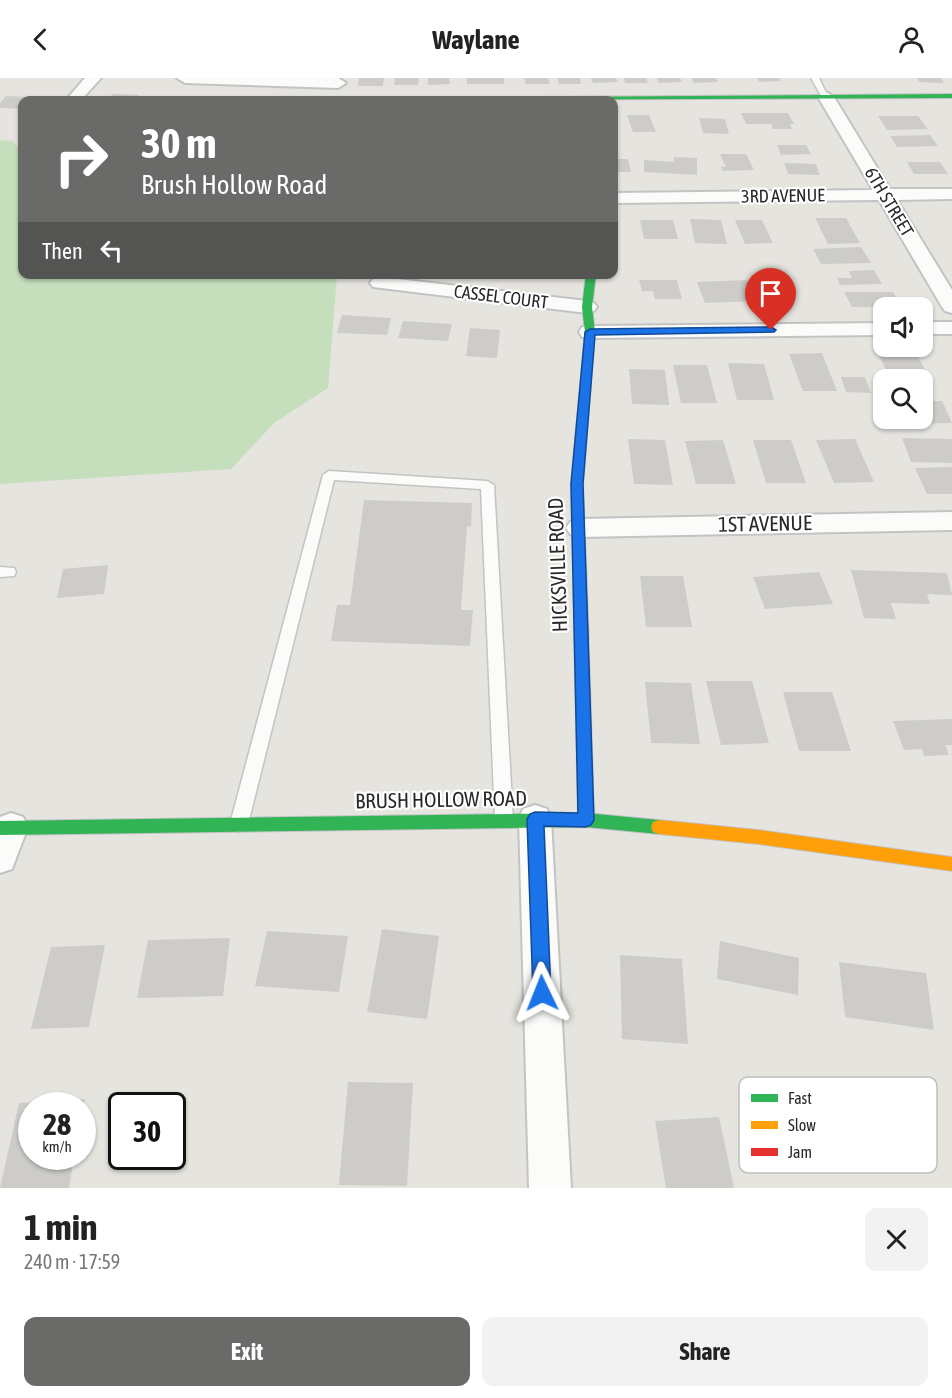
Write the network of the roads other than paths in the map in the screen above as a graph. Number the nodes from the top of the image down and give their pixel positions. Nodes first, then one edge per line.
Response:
1 (93, 78) edge
2 (185, 78) edge
3 (815, 78) edge
4 (338, 83) dead end
5 (77, 96) edge
6 (952, 96) edge
7 (826, 97) junction
8 (618, 99) edge
9 (885, 194) junction
10 (952, 194) edge
11 (618, 198) edge
12 (590, 279) edge
13 (380, 283) dead end
14 (952, 306) edge
15 (587, 307) junction
16 (933, 328) edge
17 (952, 328) edge
18 (873, 329) edge
19 (590, 332) junction
20 (952, 521) edge
21 (579, 528) junction
22 (520, 820) junction
23 (586, 820) junction
24 (239, 824) junction
25 (6, 827) edge
26 (0, 858) edge
27 (952, 864) edge
28 (550, 1188) edge

1 - 5 street
2 - 4 street
3 - 7 lane
6 - 7 street
7 - 8 street
7 - 9 street, 6TH STREET
9 - 10 street, 3RD AVENUE
9 - 11 street, 3RD AVENUE
9 - 14 street, 6TH STREET
12 - 15 street, HICKSVILLE ROAD
13 - 15 street, CASSEL COURT
15 - 19 street, HICKSVILLE ROAD
16 - 17 street
18 - 19 street
19 - 21 street, HICKSVILLE ROAD
20 - 21 street, 1ST AVENUE
21 - 23 street, HICKSVILLE ROAD
22 - 23 street, BRUSH HOLLOW ROAD
22 - 24 street, BRUSH HOLLOW ROAD
22 - 24 lane
22 - 28 street
23 - 27 street, BRUSH HOLLOW ROAD
24 - 25 street, BRUSH HOLLOW ROAD
25 - 26 street

